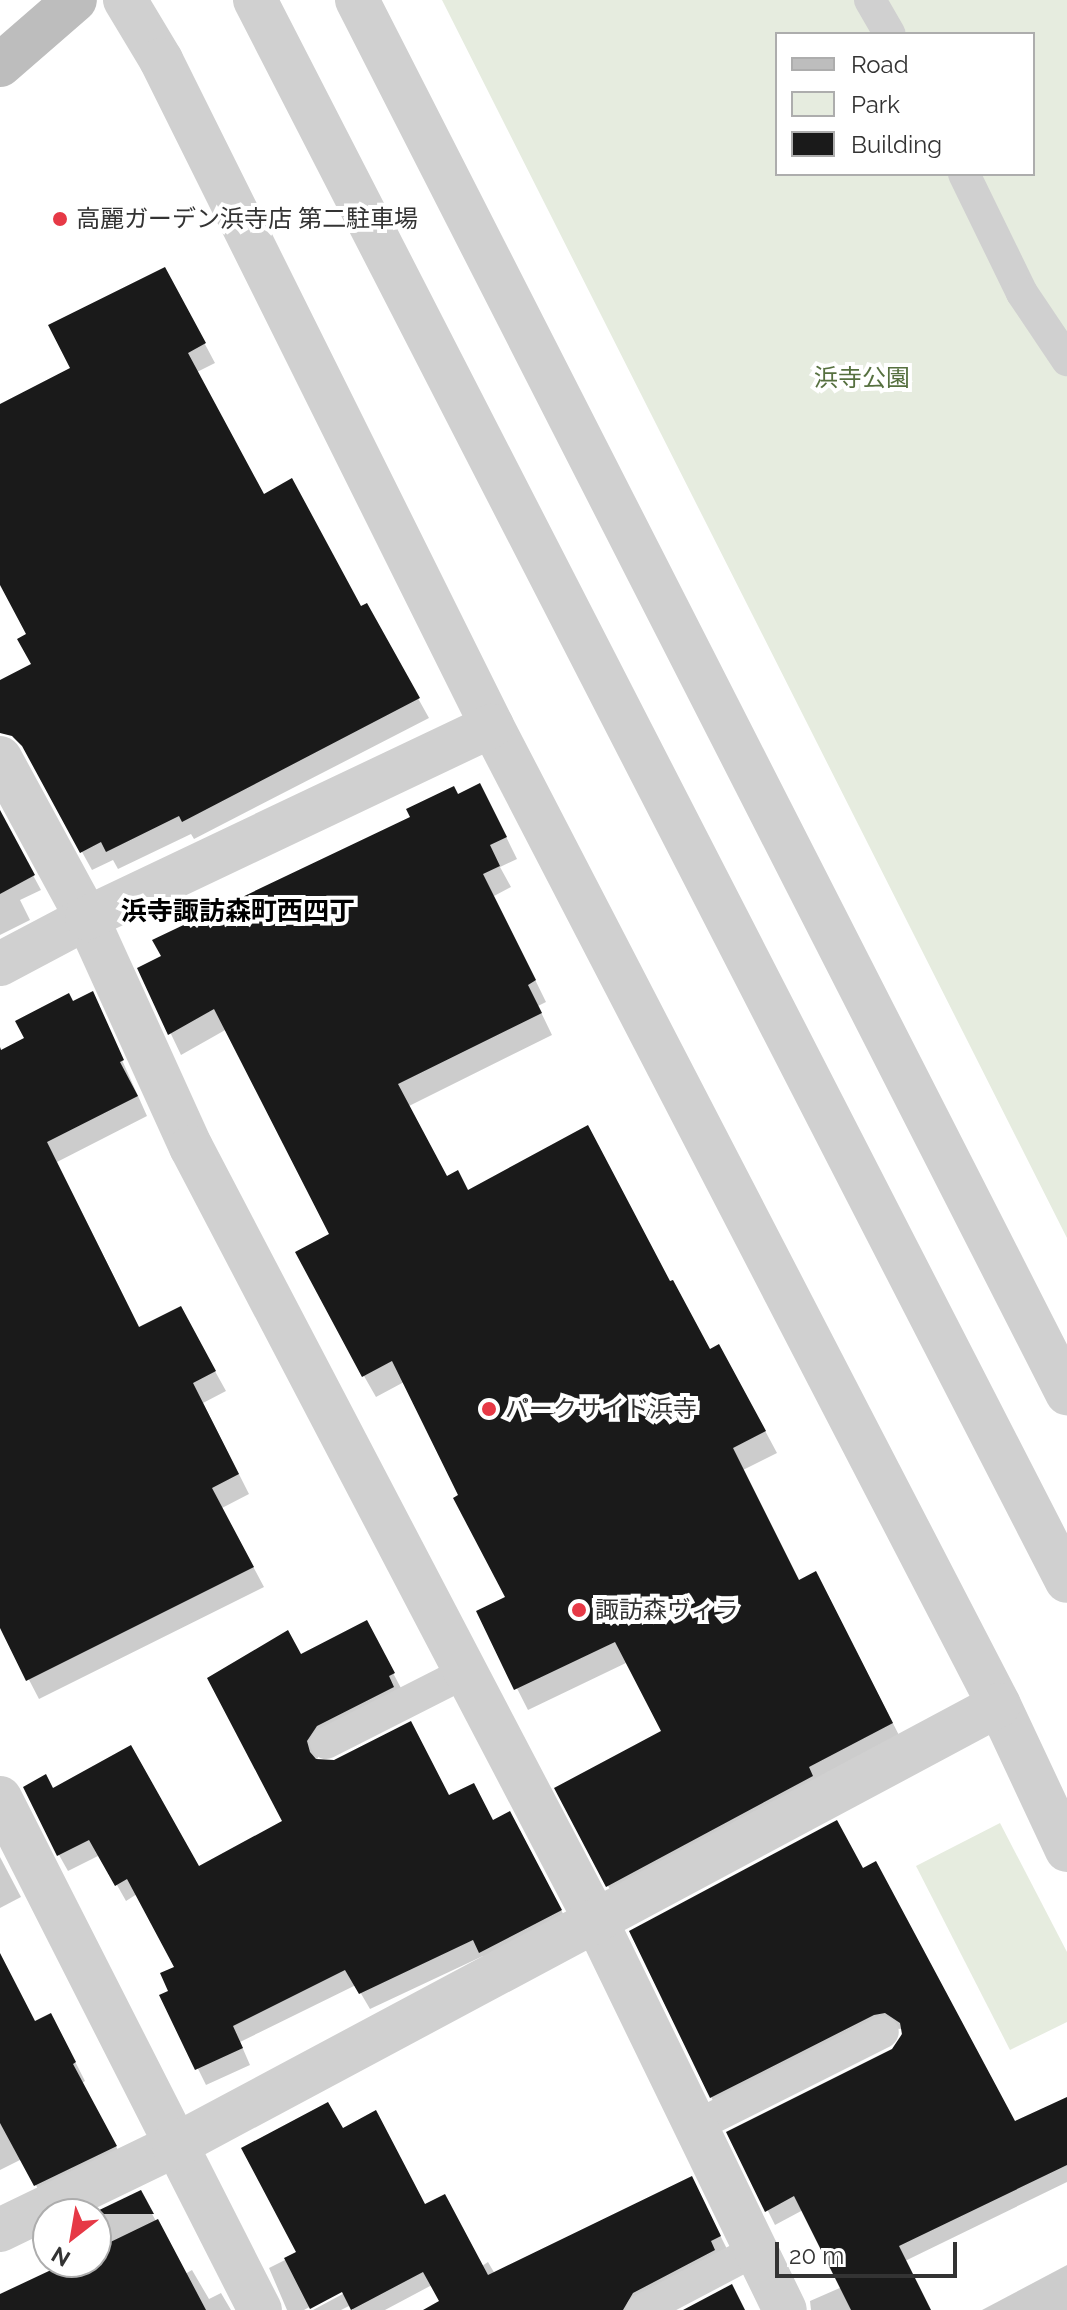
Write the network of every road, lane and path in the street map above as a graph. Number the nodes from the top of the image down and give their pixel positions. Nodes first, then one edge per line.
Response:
1 (75, 0) edge
2 (125, 0) edge
3 (255, 0) edge
4 (357, 0) edge
5 (870, 0) edge
6 (889, 32) edge
7 (0, 65) edge
8 (965, 176) edge
9 (1067, 360) edge
10 (492, 726) junction
11 (0, 758) edge
12 (87, 918) junction
13 (0, 964) edge
14 (1067, 1393) edge
15 (1067, 1581) edge
16 (466, 1672) junction
17 (999, 1705) junction
18 (326, 1743) dead end
19 (0, 1798) edge
20 (1067, 1850) edge
21 (596, 1921) junction
22 (883, 2032) dead end
23 (696, 2126) junction
24 (174, 2146) junction
25 (0, 2230) edge
26 (756, 2250) junction
27 (260, 2310) edge
28 (642, 2310) edge
29 (785, 2310) edge

1 - 7 main road
2 - 10 street
3 - 15 street
4 - 14 street
5 - 6 lane
8 - 9 lane
10 - 12 street
10 - 17 street
11 - 12 street
12 - 13 street
12 - 16 street
16 - 18 lane
16 - 21 street
17 - 20 street
17 - 21 street
19 - 24 street
21 - 23 street
21 - 24 street
22 - 23 lane
23 - 26 street
24 - 25 street
24 - 27 street
26 - 28 lane
26 - 29 street

